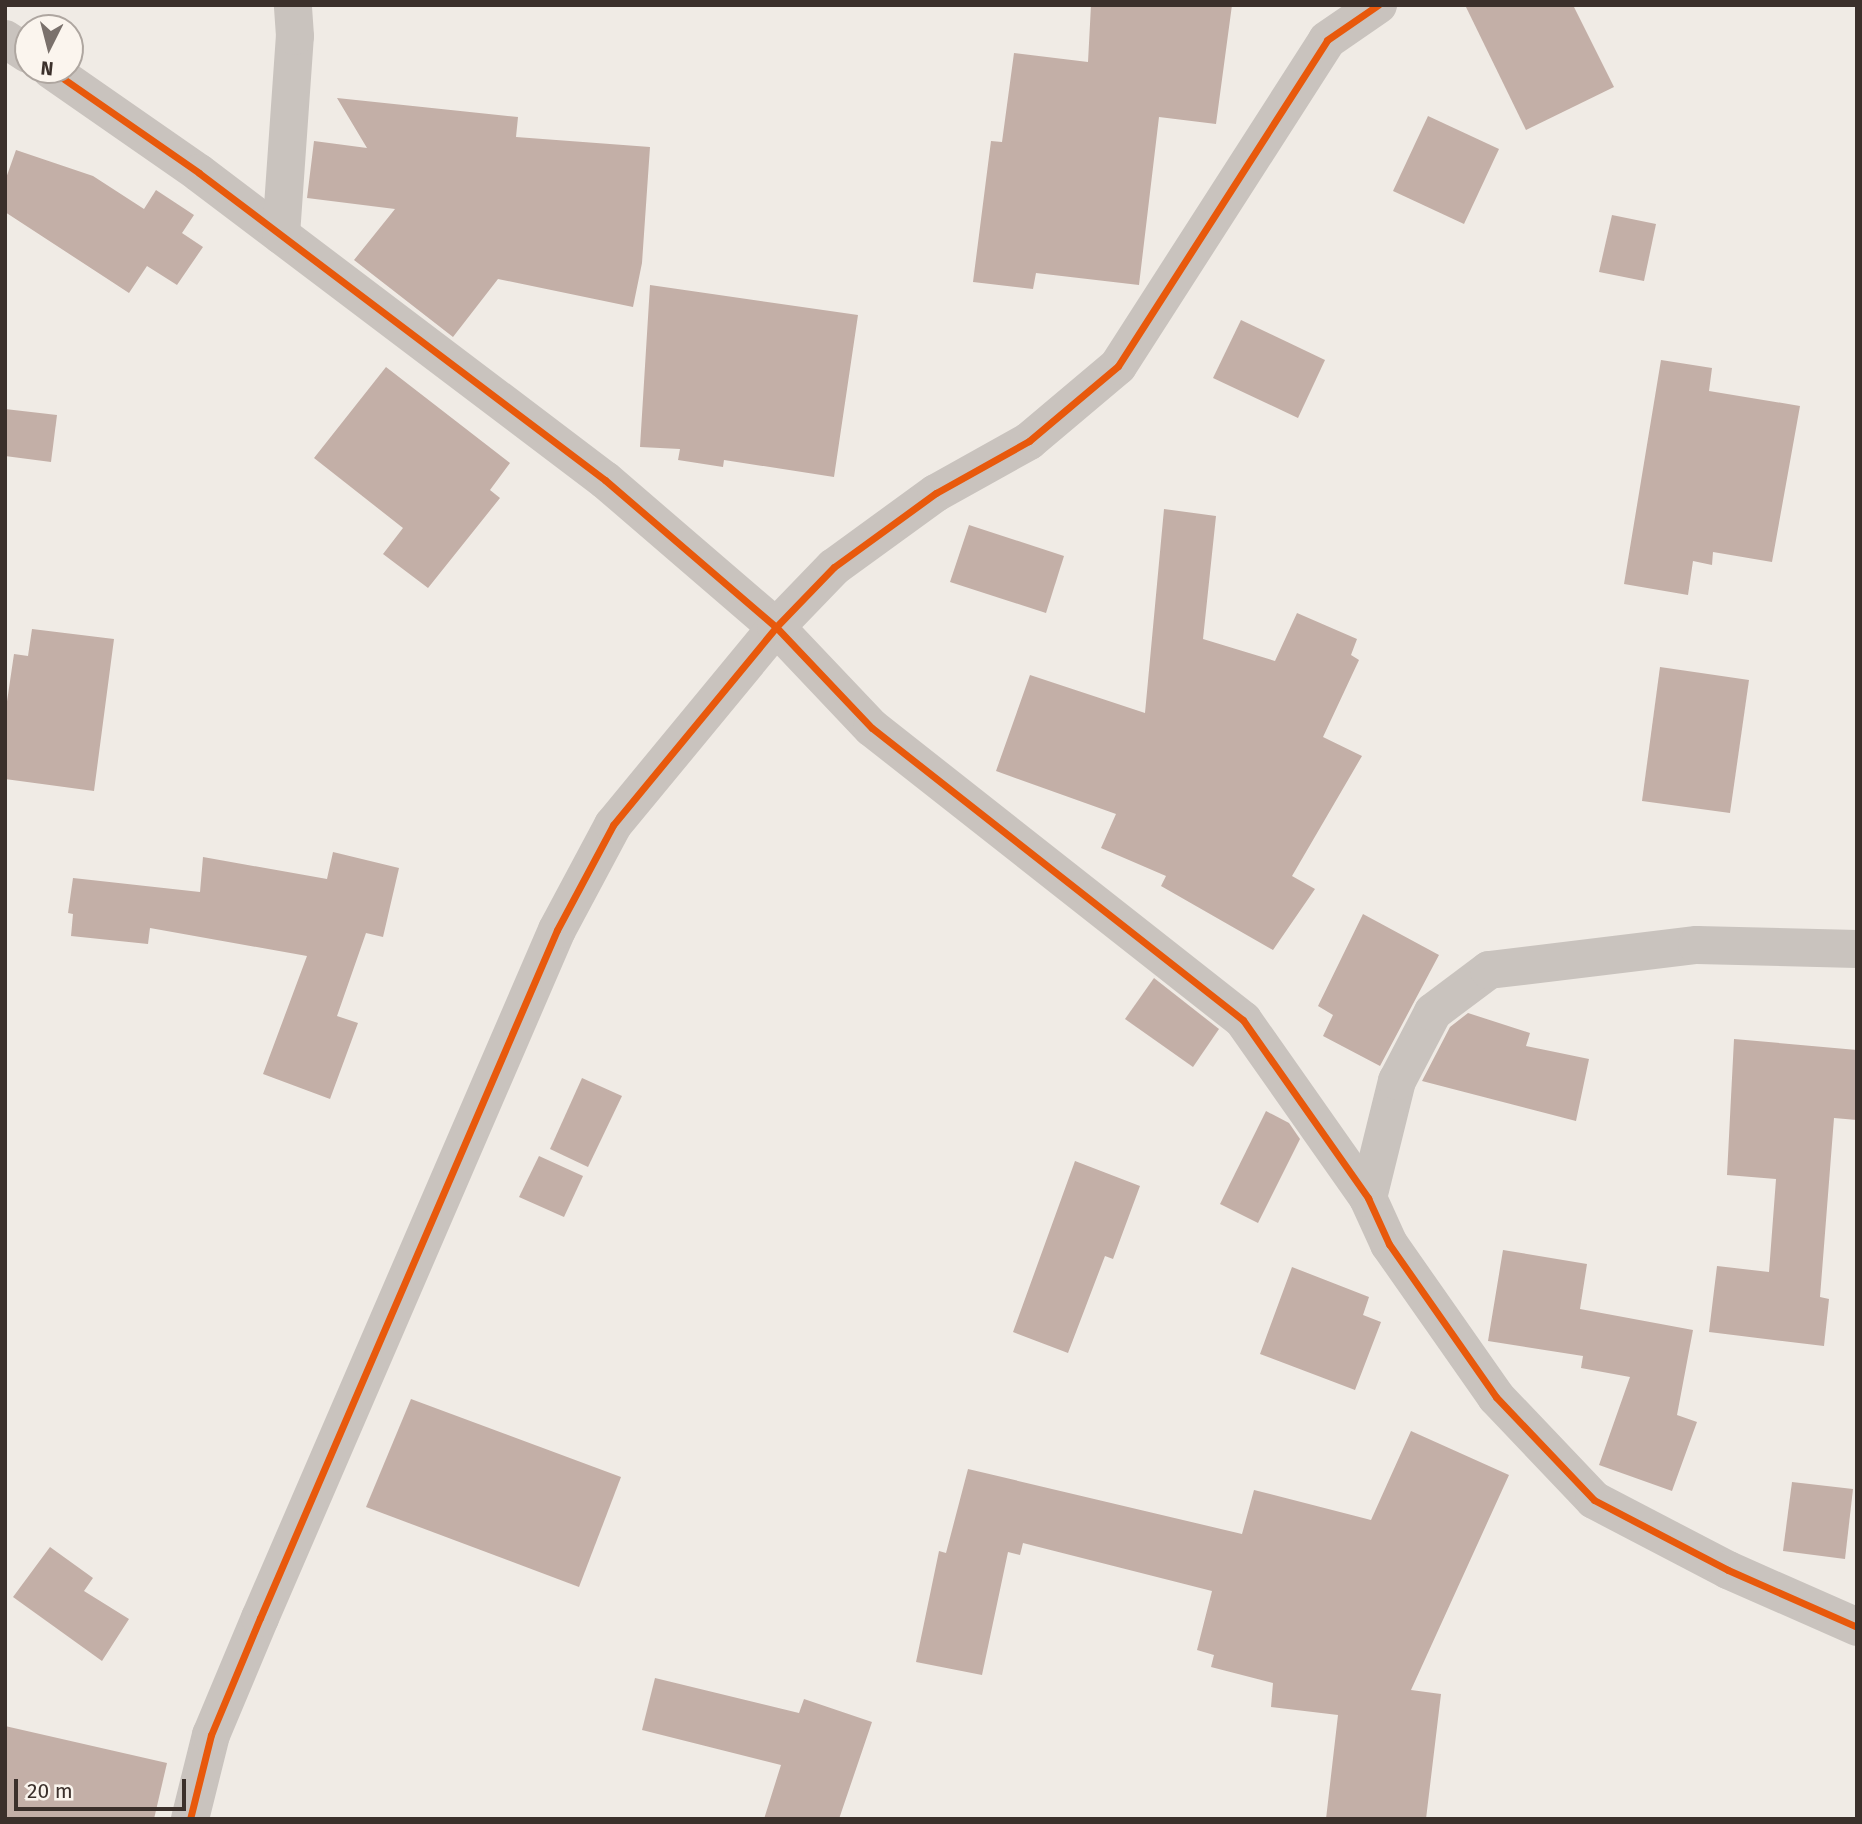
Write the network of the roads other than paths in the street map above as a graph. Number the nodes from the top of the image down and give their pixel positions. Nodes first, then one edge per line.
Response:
1 (293, 5) edge
2 (1378, 5) edge
3 (1332, 22) edge
4 (71, 84) edge
5 (281, 235) junction
6 (776, 627) junction
7 (1857, 948) edge
8 (1368, 1198) junction
9 (1857, 1627) edge
10 (190, 1819) edge

1 - 5 street
2 - 3 street
3 - 6 street
4 - 5 street
5 - 6 street
6 - 8 street
6 - 10 street
7 - 8 street
8 - 9 street

